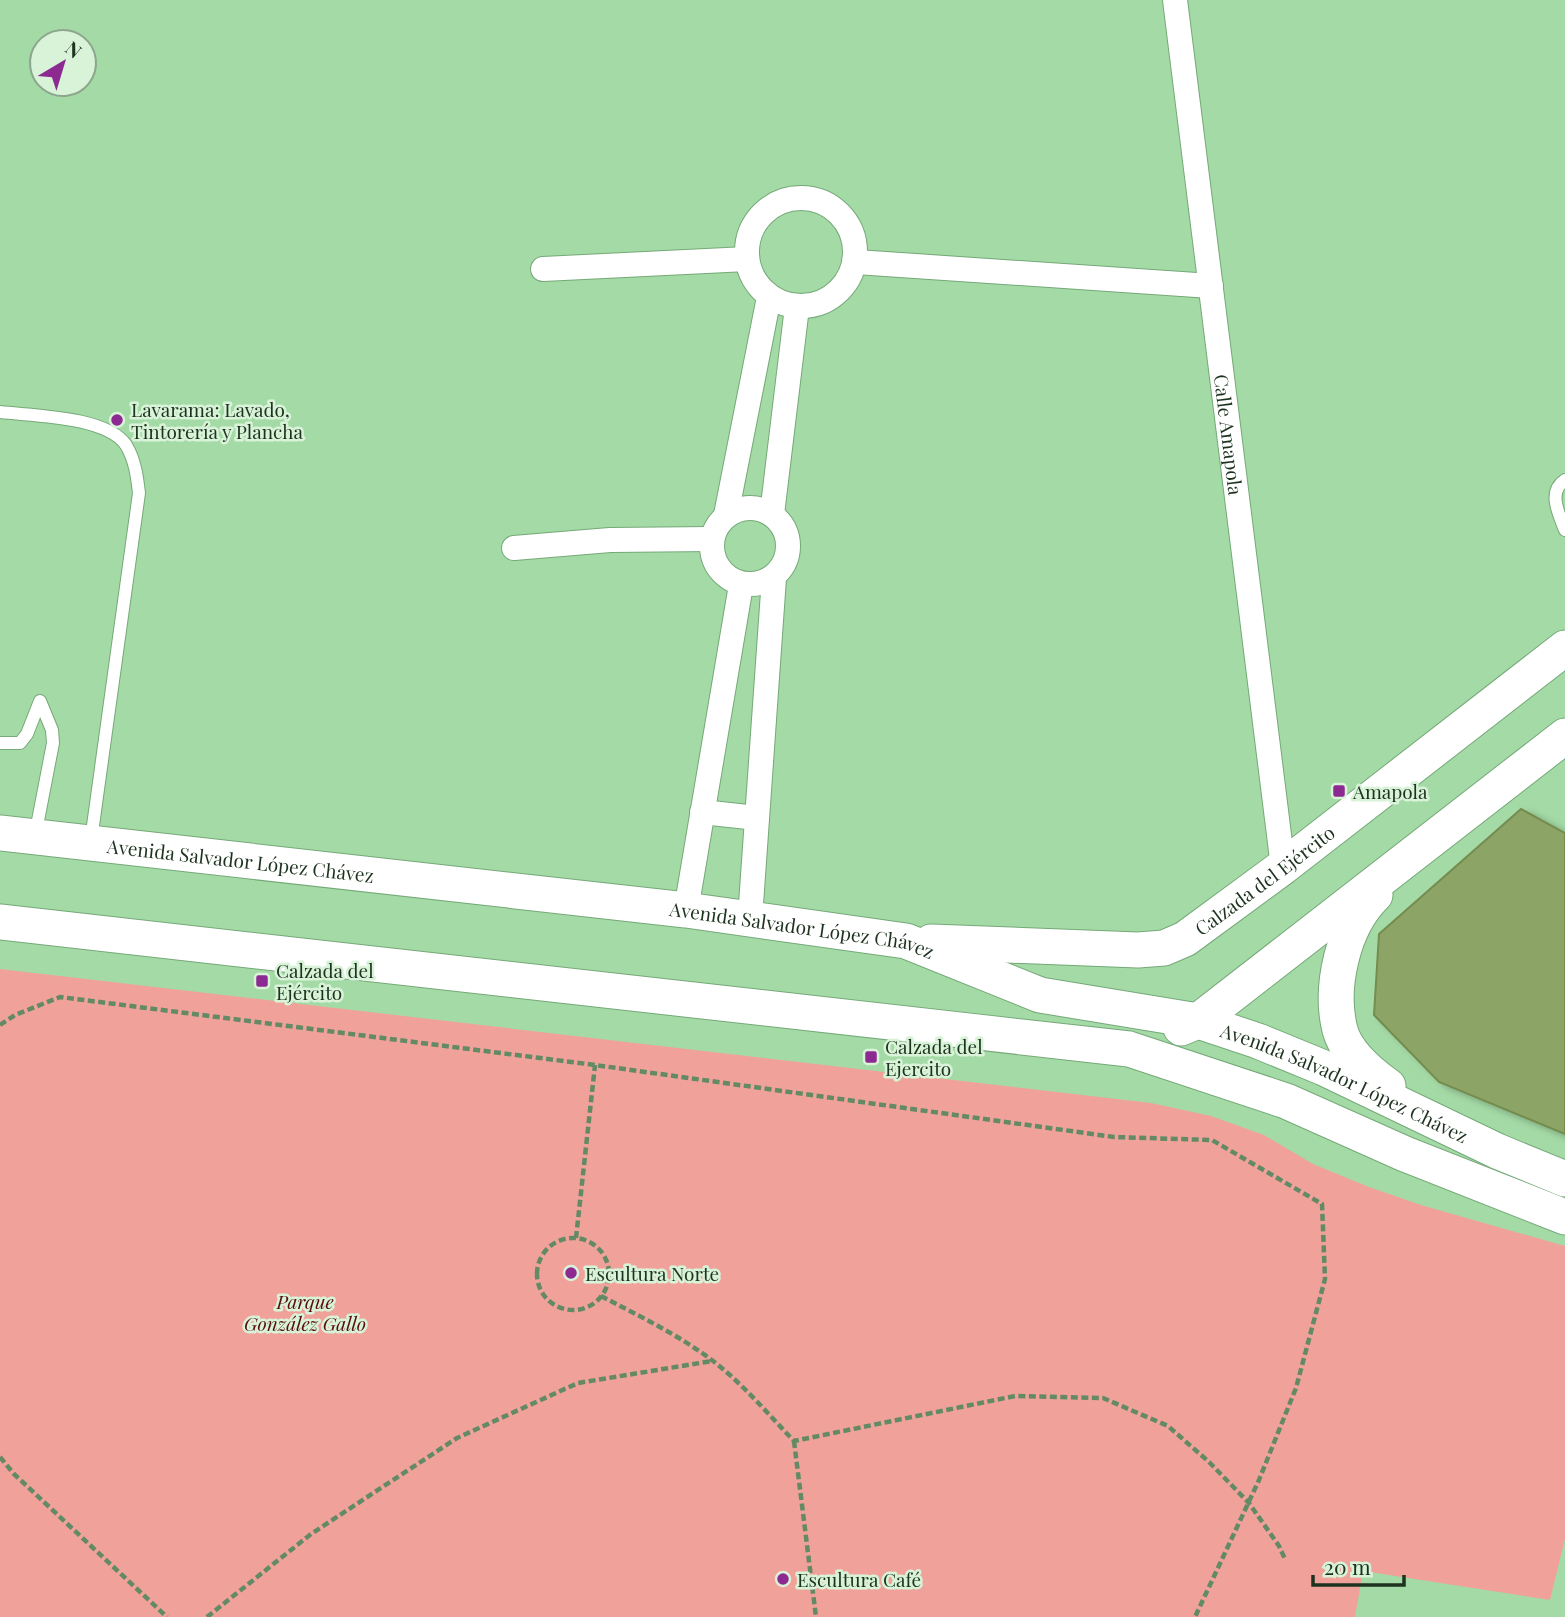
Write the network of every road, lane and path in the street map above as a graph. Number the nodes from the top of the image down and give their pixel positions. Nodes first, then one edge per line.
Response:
1 (1175, 0) edge
2 (747, 258) junction
3 (856, 262) junction
4 (543, 269) dead end
5 (1211, 286) junction
6 (769, 297) junction
7 (797, 307) junction
8 (0, 412) edge
9 (1565, 480) edge
10 (772, 514) junction
11 (726, 515) junction
12 (1565, 530) edge
13 (711, 539) junction
14 (514, 548) dead end
15 (774, 578) junction
16 (741, 585) junction
17 (1565, 648) edge
18 (1565, 736) edge
19 (0, 743) edge
20 (702, 812) junction
21 (757, 818) junction
22 (1441, 831) junction
23 (0, 833) edge
24 (34, 837) junction
25 (90, 844) junction
26 (1283, 867) junction
27 (686, 910) junction
28 (750, 918) junction
29 (0, 922) edge
30 (906, 941) junction
31 (1198, 1021) junction
32 (0, 1025) edge
33 (1129, 1049) junction
34 (595, 1065) junction
35 (1440, 1123) junction
36 (1565, 1179) edge
37 (1565, 1217) edge
38 (576, 1238) junction
39 (601, 1296) junction
40 (713, 1361) junction
41 (794, 1441) junction
42 (0, 1457) edge
43 (1249, 1503) junction
44 (1285, 1559) dead end
45 (167, 1617) edge
46 (207, 1617) edge
47 (816, 1617) edge
48 (1195, 1617) edge

1 - 5 street, Calle Amapola
2 - 3 street
2 - 4 street
2 - 6 street
3 - 5 street
3 - 7 street
5 - 26 street, Calle Amapola
6 - 7 street
6 - 11 street
7 - 10 street
8 - 25 lane
9 - 12 lane
10 - 11 street
10 - 15 street
11 - 13 street
13 - 14 street
13 - 16 street
15 - 16 street
15 - 21 street
16 - 20 street
17 - 26 main road, Calzada del Ejército
18 - 22 main road
19 - 24 lane
20 - 21 street
20 - 27 street
21 - 28 street
22 - 31 main road
22 - 35 main road
23 - 24 main road, Avenida Salvador López Chávez
24 - 25 main road, Avenida Salvador López Chávez
25 - 27 main road, Avenida Salvador López Chávez
26 - 30 main road, Calzada del Ejército
27 - 28 main road, Avenida Salvador López Chávez
28 - 30 main road, Avenida Salvador López Chávez
29 - 33 main road, Avenida Salvador López Chávez
30 - 31 main road, Avenida Salvador López Chávez
31 - 33 main road
31 - 35 main road, Avenida Salvador López Chávez
32 - 34 path
33 - 37 main road, Avenida Salvador López Chávez
34 - 38 path
34 - 43 path
35 - 36 main road, Avenida Salvador López Chávez
38 - 39 path
38 - 39 path
39 - 40 path
40 - 41 path
40 - 46 path
41 - 43 path
41 - 47 path
42 - 45 path
43 - 44 path
43 - 48 path

